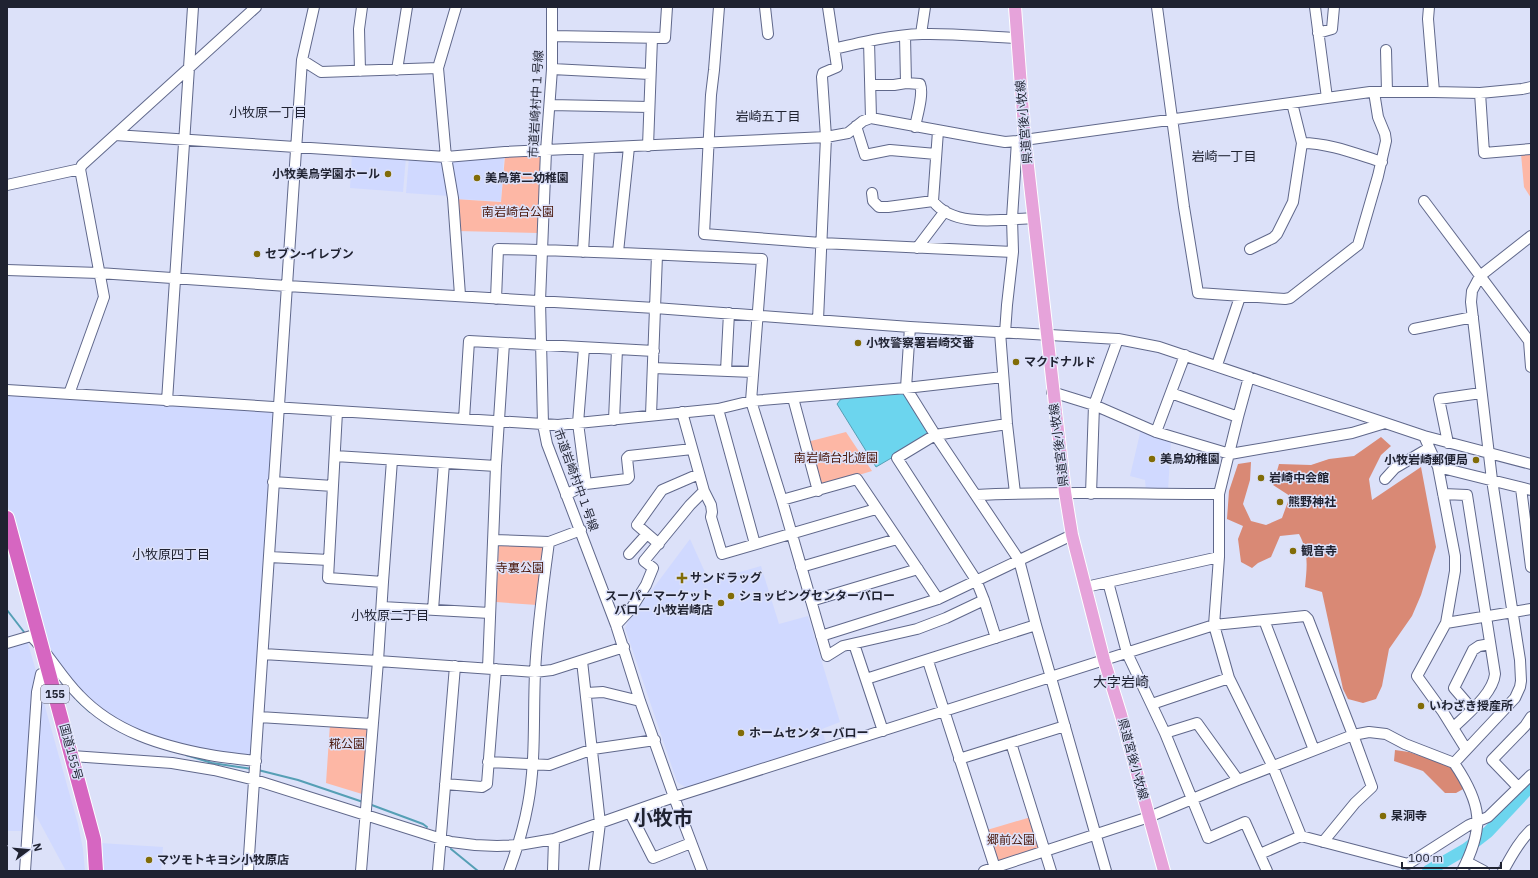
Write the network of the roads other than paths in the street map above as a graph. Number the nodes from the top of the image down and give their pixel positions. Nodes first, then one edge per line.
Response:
1 (194, 7) edge
2 (256, 7) edge
3 (314, 7) edge
4 (362, 7) edge
5 (407, 7) edge
6 (456, 7) edge
7 (552, 7) edge
8 (667, 7) edge
9 (719, 7) edge
10 (765, 7) edge
11 (828, 7) edge
12 (925, 7) edge
13 (1015, 7) edge
14 (1157, 7) edge
15 (1315, 7) edge
16 (1334, 7) edge
17 (1429, 7) edge
18 (1318, 33) junction
19 (768, 34) dead end
20 (921, 34) junction
21 (552, 36) junction
22 (905, 36) junction
23 (652, 38) junction
24 (1018, 38) junction
25 (869, 41) junction
26 (834, 49) junction
27 (1386, 50) dead end
28 (302, 60) junction
29 (189, 67) junction
30 (438, 68) junction
31 (552, 69) junction
32 (397, 70) junction
33 (360, 71) junction
34 (650, 74) junction
35 (906, 83) junction
36 (871, 85) junction
37 (1531, 86) edge
38 (1374, 92) junction
39 (1387, 92) junction
40 (1434, 92) junction
41 (1480, 93) junction
42 (1327, 98) junction
43 (1292, 104) junction
44 (550, 105) junction
45 (649, 107) junction
46 (871, 118) junction
47 (1173, 120) junction
48 (856, 126) junction
49 (915, 127) junction
50 (938, 131) junction
51 (115, 135) junction
52 (826, 137) junction
53 (184, 140) junction
54 (1021, 140) junction
55 (1302, 143) junction
56 (709, 144) junction
57 (648, 146) junction
58 (629, 147) junction
59 (296, 148) junction
60 (589, 149) junction
61 (1531, 149) edge
62 (546, 151) junction
63 (936, 154) junction
64 (446, 157) junction
65 (1382, 162) junction
66 (80, 169) junction
67 (7, 185) edge
68 (872, 193) dead end
69 (934, 201) junction
70 (1424, 201) dead end
71 (945, 211) junction
72 (1012, 218) junction
73 (1034, 218) junction
74 (1531, 236) edge
75 (821, 244) junction
76 (917, 248) junction
77 (1250, 249) dead end
78 (542, 250) junction
79 (583, 252) junction
80 (618, 252) junction
81 (1013, 252) junction
82 (657, 255) junction
83 (7, 270) edge
84 (99, 273) junction
85 (1480, 276) junction
86 (175, 278) junction
87 (287, 286) junction
88 (460, 295) junction
89 (1240, 297) junction
90 (496, 299) junction
91 (540, 301) junction
92 (655, 308) junction
93 (729, 313) junction
94 (758, 315) junction
95 (1473, 317) junction
96 (818, 320) junction
97 (910, 327) junction
98 (1414, 329) dead end
99 (1003, 332) junction
100 (1048, 336) junction
101 (1118, 339) junction
102 (504, 343) junction
103 (541, 345) junction
104 (584, 348) junction
105 (617, 349) junction
106 (654, 351) junction
107 (1185, 355) junction
108 (1217, 365) junction
109 (1531, 367) edge
110 (653, 368) junction
111 (726, 371) junction
112 (753, 372) junction
113 (1003, 377) junction
114 (1249, 377) junction
115 (906, 388) junction
116 (7, 390) edge
117 (1052, 392) junction
118 (1170, 393) junction
119 (1481, 393) junction
120 (70, 394) junction
121 (793, 398) junction
122 (167, 401) junction
123 (751, 402) junction
124 (1094, 406) junction
125 (279, 408) junction
126 (718, 409) junction
127 (337, 412) junction
128 (682, 412) junction
129 (651, 415) junction
130 (1238, 417) junction
131 (464, 419) junction
132 (614, 420) junction
133 (499, 422) junction
134 (1385, 423) junction
135 (543, 424) junction
136 (578, 424) junction
137 (1007, 424) junction
138 (1156, 432) junction
139 (935, 435) junction
140 (1424, 436) junction
141 (1448, 443) junction
142 (1429, 448) junction
143 (692, 449) junction
144 (1488, 453) junction
145 (1230, 454) junction
146 (335, 456) junction
147 (392, 460) junction
148 (444, 463) junction
149 (1531, 464) edge
150 (496, 466) junction
151 (1438, 467) junction
152 (699, 474) junction
153 (1385, 479) dead end
154 (1492, 480) junction
155 (273, 482) junction
156 (586, 484) junction
157 (333, 486) junction
158 (1521, 488) junction
159 (1531, 490) edge
160 (704, 491) junction
161 (818, 491) junction
162 (1065, 492) junction
163 (1015, 493) junction
164 (1091, 494) junction
165 (1219, 494) junction
166 (1443, 494) junction
167 (566, 495) junction
168 (976, 495) junction
169 (782, 500) junction
170 (876, 509) junction
171 (7, 518) edge
172 (581, 530) junction
173 (647, 534) junction
174 (791, 534) junction
175 (1072, 535) junction
176 (897, 539) junction
177 (493, 540) junction
178 (549, 542) junction
179 (659, 544) junction
180 (755, 544) junction
181 (7, 550) edge
182 (629, 554) dead end
183 (269, 557) junction
184 (1219, 557) junction
185 (329, 560) junction
186 (1020, 560) junction
187 (801, 567) junction
188 (1531, 567) edge
189 (918, 569) junction
190 (976, 580) junction
191 (383, 582) junction
192 (1108, 582) junction
193 (1086, 587) junction
194 (938, 599) junction
195 (811, 600) junction
196 (984, 600) junction
197 (382, 607) junction
198 (1531, 609) edge
199 (434, 610) junction
200 (1513, 612) junction
201 (490, 613) junction
202 (1486, 616) junction
203 (1264, 620) junction
204 (1446, 623) junction
205 (616, 624) junction
206 (1036, 625) junction
207 (1214, 625) junction
208 (31, 636) junction
209 (821, 636) junction
210 (996, 638) junction
211 (7, 643) edge
212 (854, 644) junction
213 (1490, 644) junction
214 (624, 647) junction
215 (42, 648) junction
216 (1127, 653) junction
217 (263, 654) junction
218 (378, 660) junction
219 (1104, 660) junction
220 (582, 661) junction
221 (928, 661) junction
222 (455, 666) junction
223 (492, 669) junction
224 (535, 672) junction
225 (41, 674) junction
226 (1052, 676) junction
227 (1230, 678) junction
228 (866, 679) junction
229 (587, 693) junction
230 (640, 701) junction
231 (1152, 704) junction
232 (1472, 709) junction
233 (944, 711) junction
234 (259, 717) junction
235 (1531, 717) edge
236 (372, 724) junction
237 (1065, 726) junction
238 (1453, 728) junction
239 (883, 731) junction
240 (1165, 733) junction
241 (1353, 735) junction
242 (655, 740) junction
243 (1011, 743) junction
244 (593, 749) junction
245 (1466, 749) junction
246 (1314, 750) junction
247 (72, 756) junction
248 (959, 759) junction
249 (488, 762) junction
250 (1454, 763) junction
251 (532, 764) junction
252 (1273, 767) junction
253 (255, 770) junction
254 (1531, 775) edge
255 (1238, 780) junction
256 (445, 784) junction
257 (1518, 787) junction
258 (674, 797) junction
259 (1193, 799) junction
260 (365, 807) junction
261 (630, 813) junction
262 (1149, 817) junction
263 (1479, 821) junction
264 (600, 822) junction
265 (1531, 830) edge
266 (1096, 835) junction
267 (1301, 836) junction
268 (440, 838) junction
269 (554, 839) junction
270 (1323, 842) junction
271 (691, 844) junction
272 (519, 845) junction
273 (1045, 851) junction
274 (1260, 854) junction
275 (1465, 866) edge
276 (995, 869) edge
277 (25, 871) edge
278 (89, 871) edge
279 (96, 871) edge
280 (248, 871) edge
281 (361, 871) edge
282 (438, 871) edge
283 (509, 871) edge
284 (553, 871) edge
285 (594, 871) edge
286 (702, 871) edge
287 (984, 871) edge
288 (1051, 871) edge
289 (1106, 871) edge
290 (1164, 871) edge
291 (1267, 871) edge
292 (1484, 871) edge
293 (1503, 871) edge

1 - 29 street
2 - 29 street
3 - 28 street
4 - 33 street
5 - 32 street
6 - 30 street
7 - 21 street, 市道岩崎村中１号線
8 - 23 street
9 - 56 street
10 - 19 street
11 - 26 street
12 - 20 street
13 - 24 main road, 県道宮後小牧線
14 - 47 street
15 - 18 street
16 - 18 street
17 - 40 street
18 - 42 street
20 - 22 street
20 - 24 street
21 - 23 street
21 - 31 street, 市道岩崎村中１号線
22 - 25 street
22 - 35 street
23 - 34 street
24 - 54 main road, 県道宮後小牧線
25 - 26 street
25 - 36 street
26 - 52 street
27 - 39 street
28 - 33 street
28 - 59 street
29 - 51 street
29 - 53 street
30 - 32 street
30 - 64 street
31 - 34 street
31 - 44 street, 市道岩崎村中１号線
32 - 33 street
34 - 45 street
35 - 36 street
35 - 49 street
36 - 46 street
37 - 41 street
38 - 39 street
38 - 42 street
38 - 65 street
39 - 40 street
40 - 41 street
41 - 61 street
42 - 43 street
43 - 47 street
43 - 55 street
44 - 45 street
44 - 62 street, 市道岩崎村中１号線
45 - 57 street
46 - 48 street
46 - 49 street
47 - 54 street
47 - 89 street
48 - 52 street
48 - 63 street
49 - 50 street
50 - 54 street
50 - 63 street
51 - 53 street
51 - 66 street
52 - 56 street
52 - 75 street
53 - 59 street
53 - 86 street
54 - 72 street
54 - 73 main road, 県道宮後小牧線
55 - 65 street
55 - 77 street
56 - 57 street
56 - 75 street
57 - 58 street
58 - 60 street
58 - 80 street
59 - 64 street
59 - 87 street
60 - 62 street
60 - 79 street
62 - 64 street
62 - 78 street, 市道岩崎村中１号線
63 - 69 street
64 - 88 street
65 - 89 street
66 - 67 street
66 - 84 street
68 - 69 street
69 - 71 street
70 - 85 street
71 - 72 street
71 - 76 street
72 - 73 street
72 - 81 street
73 - 100 main road, 県道宮後小牧線
74 - 85 street
75 - 76 street
75 - 96 street
76 - 81 street
78 - 79 street
78 - 90 street
78 - 91 street, 市道岩崎村中１号線
79 - 80 street
80 - 82 street
81 - 99 street
82 - 92 street
82 - 94 street
83 - 84 street
84 - 86 street
84 - 120 street
85 - 95 street
85 - 109 street
86 - 87 street
86 - 122 street
87 - 88 street
87 - 125 street
88 - 90 street
89 - 108 street
90 - 91 street
91 - 92 street
91 - 103 street, 市道岩崎村中１号線
92 - 93 street
92 - 106 street
93 - 94 street
93 - 111 street
94 - 96 street
94 - 112 street
95 - 98 street
95 - 119 street
96 - 97 street
97 - 99 street
97 - 115 street
99 - 100 street
99 - 113 street
100 - 101 street
100 - 117 main road, 県道宮後小牧線
101 - 107 street
101 - 124 street
102 - 103 street
102 - 131 street
102 - 133 street
103 - 104 street
103 - 135 street, 市道岩崎村中１号線
104 - 105 street
104 - 136 street
105 - 106 street
105 - 132 street
106 - 110 street
107 - 108 street
107 - 118 street
108 - 114 street
110 - 111 street
110 - 129 street
111 - 112 street
112 - 123 street
113 - 115 street
113 - 137 street
114 - 130 street
114 - 134 street
115 - 121 street
115 - 139 street
116 - 120 street
117 - 124 street
117 - 162 main road, 県道宮後小牧線
118 - 130 street
118 - 138 street
119 - 141 street
119 - 144 street
120 - 122 street
121 - 123 street
121 - 161 street
122 - 125 street
123 - 126 street
123 - 169 street
124 - 138 street
124 - 164 street
125 - 127 street
125 - 155 street
126 - 128 street
126 - 180 street
127 - 131 street
127 - 146 street
128 - 129 street
128 - 143 street
129 - 132 street
130 - 145 street
131 - 133 street
132 - 136 street
133 - 135 street
133 - 150 street
134 - 140 street
134 - 145 street
135 - 136 street
135 - 167 street, 市道岩崎村中１号線
136 - 156 street
137 - 139 street
137 - 163 street
138 - 145 street
139 - 168 street
139 - 190 street
140 - 141 street
140 - 142 street
141 - 144 street
142 - 151 street
142 - 153 street
143 - 152 street
143 - 156 street
144 - 149 street
144 - 154 street
145 - 165 street
146 - 147 street
146 - 157 street
147 - 148 street
147 - 191 street
148 - 150 street
148 - 199 street
150 - 177 street
151 - 154 street
151 - 166 street
152 - 160 street
152 - 173 street
154 - 158 street
154 - 200 street
155 - 157 street
155 - 183 street
156 - 167 street
157 - 185 street
158 - 159 street
158 - 188 street
160 - 179 street
160 - 180 street
161 - 169 street
161 - 170 street
162 - 163 street
162 - 164 street
162 - 175 main road, 県道宮後小牧線
163 - 168 street
164 - 165 street
165 - 184 street
166 - 202 street
166 - 204 street
167 - 172 street, 市道岩崎村中１号線
168 - 186 street
169 - 174 street
170 - 174 street
170 - 176 street
171 - 215 highway, 国道155号 / 155
172 - 178 street
172 - 205 street, 市道岩崎村中１号線
173 - 179 street
173 - 182 street
174 - 180 street
174 - 187 street
175 - 186 street
175 - 193 main road, 県道宮後小牧線
176 - 187 street
176 - 189 street
177 - 178 street
177 - 201 street
178 - 224 street
179 - 205 street
181 - 208 highway, 国道155号 / 155
183 - 185 street
183 - 217 street
184 - 192 street
184 - 207 street
185 - 191 street
186 - 190 street
186 - 206 street
187 - 195 street
189 - 194 street
189 - 195 street
190 - 194 street
190 - 196 street
191 - 197 street
192 - 193 street
192 - 216 street
193 - 219 main road, 県道宮後小牧線
194 - 209 street
195 - 209 street
196 - 210 street
196 - 212 street
197 - 199 street
197 - 218 street
198 - 200 street
199 - 201 street
200 - 202 street
200 - 245 street
201 - 223 street
202 - 204 street
202 - 213 street
203 - 207 street
203 - 241 street
203 - 246 street
204 - 238 street
205 - 214 street, 市道岩崎村中１号線
206 - 210 street
206 - 226 street
207 - 216 street
207 - 227 street
208 - 211 street
208 - 215 street
208 - 225 highway, 国道155号 / 155
209 - 212 street
210 - 221 street
212 - 228 street
213 - 232 street
213 - 232 street
214 - 220 street
214 - 230 street, 市道岩崎村中１号線
215 - 247 highway, 国道155号 / 155
215 - 253 street
216 - 219 street
216 - 231 street
217 - 218 street
217 - 234 street
218 - 222 street
218 - 236 street
219 - 226 street
219 - 262 main road, 県道宮後小牧線
220 - 224 street
220 - 229 street
221 - 228 street
221 - 233 street
222 - 223 street
222 - 256 street
223 - 224 street
223 - 249 street
224 - 251 street
225 - 277 street
225 - 278 highway, 国道155号 / 155
226 - 233 street
226 - 237 street
227 - 231 street
227 - 252 street
228 - 239 street
229 - 230 street
229 - 244 street
230 - 242 street, 市道岩崎村中１号線
231 - 240 street
232 - 238 street
233 - 239 street
233 - 248 street
234 - 236 street
234 - 253 street
235 - 257 street
236 - 260 street
237 - 243 street
237 - 266 street
238 - 245 street
239 - 258 street
240 - 255 street
240 - 259 street
241 - 246 street
241 - 250 street
241 - 270 street
242 - 244 street
242 - 258 street, 市道岩崎村中１号線
243 - 248 street
243 - 273 street
244 - 251 street
244 - 264 street
245 - 250 street
246 - 252 street
247 - 253 street
247 - 279 highway, 国道155号 / 155
248 - 276 street
249 - 251 street
249 - 256 street
250 - 263 street
251 - 272 street
252 - 255 street
252 - 267 street
253 - 260 street
253 - 280 street
254 - 257 street
255 - 259 street
256 - 268 street
257 - 263 street
258 - 261 street
258 - 271 street, 市道岩崎村中１号線
259 - 262 street
259 - 274 street
260 - 268 street
260 - 281 street
261 - 264 street
261 - 271 street
262 - 266 street
262 - 290 main road, 県道宮後小牧線
263 - 270 street
263 - 275 street
264 - 269 street
264 - 285 street
265 - 293 street
266 - 273 street
266 - 289 street
267 - 270 street
267 - 274 street
268 - 272 street
268 - 282 street
269 - 272 street
269 - 284 street
271 - 286 street, 市道岩崎村中１号線
272 - 283 street
273 - 276 street
273 - 288 street
274 - 291 street
275 - 292 street
276 - 287 street

